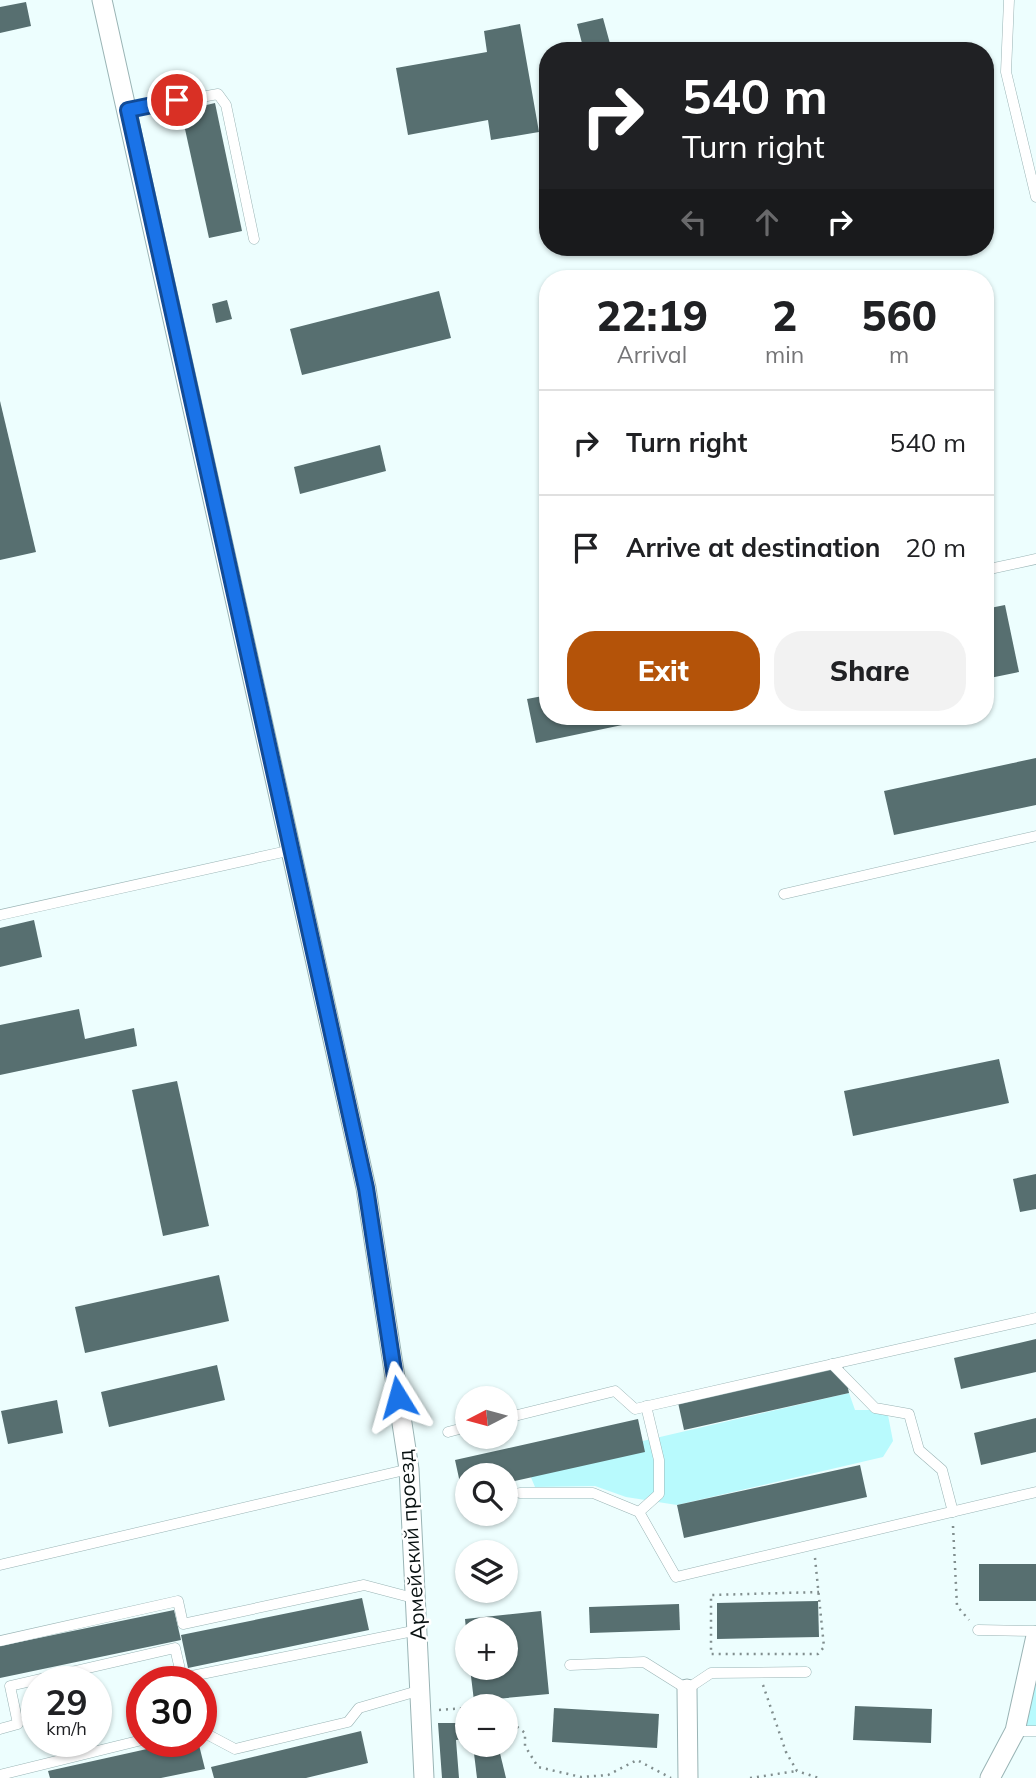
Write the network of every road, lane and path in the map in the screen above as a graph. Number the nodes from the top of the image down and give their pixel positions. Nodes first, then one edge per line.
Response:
1 (102, 0) edge
2 (1009, 0) edge
3 (128, 110) junction
4 (1036, 197) edge
5 (254, 239) dead end
6 (1036, 559) edge
7 (994, 568) edge
8 (1036, 836) edge
9 (292, 850) junction
10 (784, 894) dead end
11 (0, 915) edge
12 (1036, 1318) edge
13 (832, 1364) junction
14 (646, 1406) junction
15 (518, 1415) edge
16 (455, 1430) edge
17 (448, 1432) dead end
18 (409, 1469) junction
19 (1036, 1492) edge
20 (520, 1493) dead end
21 (953, 1511) junction
22 (639, 1513) junction
23 (814, 1544) junction
24 (0, 1565) edge
25 (819, 1592) junction
26 (417, 1599) junction
27 (419, 1630) junction
28 (978, 1630) joint
29 (1036, 1630) edge
30 (1036, 1636) edge
31 (0, 1641) edge
32 (747, 1654) junction
33 (570, 1665) dead end
34 (757, 1672) junction
35 (806, 1672) dead end
36 (687, 1689) junction
37 (422, 1690) junction
38 (455, 1709) edge
39 (422, 1711) junction
40 (518, 1727) edge
41 (0, 1729) edge
42 (1015, 1731) junction
43 (1036, 1731) edge
44 (217, 1739) edge
45 (126, 1744) edge
46 (797, 1771) junction
47 (0, 1775) edge
48 (424, 1778) edge
49 (671, 1778) edge
50 (688, 1778) edge
51 (750, 1778) edge
52 (819, 1778) edge
53 (990, 1778) edge

1 - 3 street, Армейский проезд
2 - 4 lane
3 - 5 lane
3 - 9 street, Армейский проезд
6 - 7 lane
8 - 10 lane
9 - 11 lane
9 - 18 street, Армейский проезд
12 - 13 lane
13 - 14 lane
13 - 21 lane
14 - 15 lane
14 - 22 lane
16 - 17 lane
18 - 24 lane
18 - 26 street, Армейский проезд
19 - 21 lane
20 - 22 lane
21 - 23 lane
21 - 28 path
22 - 23 lane
23 - 25 path
25 - 32 path
25 - 32 path
26 - 27 street, Армейский проезд
26 - 31 lane
27 - 37 street, Армейский проезд
27 - 41 lane
28 - 29 lane
30 - 42 street
32 - 34 path
33 - 36 lane
34 - 35 lane
34 - 36 lane
34 - 46 path
36 - 50 street
37 - 39 street, Армейский проезд
37 - 44 lane
38 - 39 path
39 - 48 street, Армейский проезд
40 - 49 path
42 - 43 lane
42 - 53 street
45 - 47 lane
46 - 51 path
46 - 52 path

